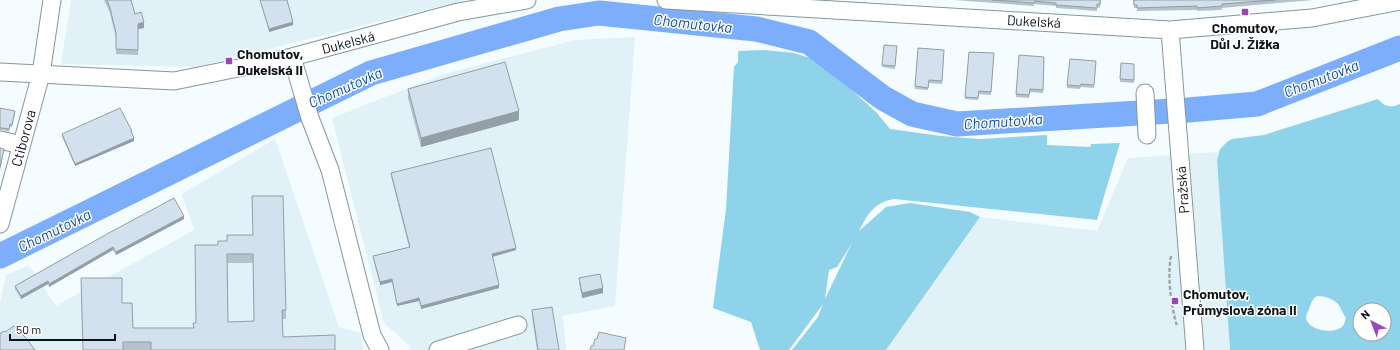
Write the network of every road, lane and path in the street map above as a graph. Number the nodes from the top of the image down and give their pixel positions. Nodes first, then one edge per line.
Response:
1 (52, 0) edge
2 (527, 0) edge
3 (666, 0) edge
4 (1400, 1) edge
5 (1170, 30) junction
6 (292, 57) junction
7 (0, 72) edge
8 (40, 74) junction
9 (1144, 93) dead end
10 (1147, 135) dead end
11 (0, 140) edge
12 (22, 145) junction
13 (1, 216) edge
14 (518, 325) dead end
15 (380, 350) edge
16 (438, 350) edge
17 (1195, 350) edge

1 - 8 street, Ctiborova
2 - 6 street, Dukelská
3 - 5 street, Dukelská
4 - 5 street, Dukelská
5 - 17 street, Pražská
6 - 8 street, Dukelská
6 - 15 street
7 - 8 street, Dukelská
8 - 12 street, Ctiborova
9 - 10 street
11 - 12 street
12 - 13 street, Ctiborova
14 - 16 street

